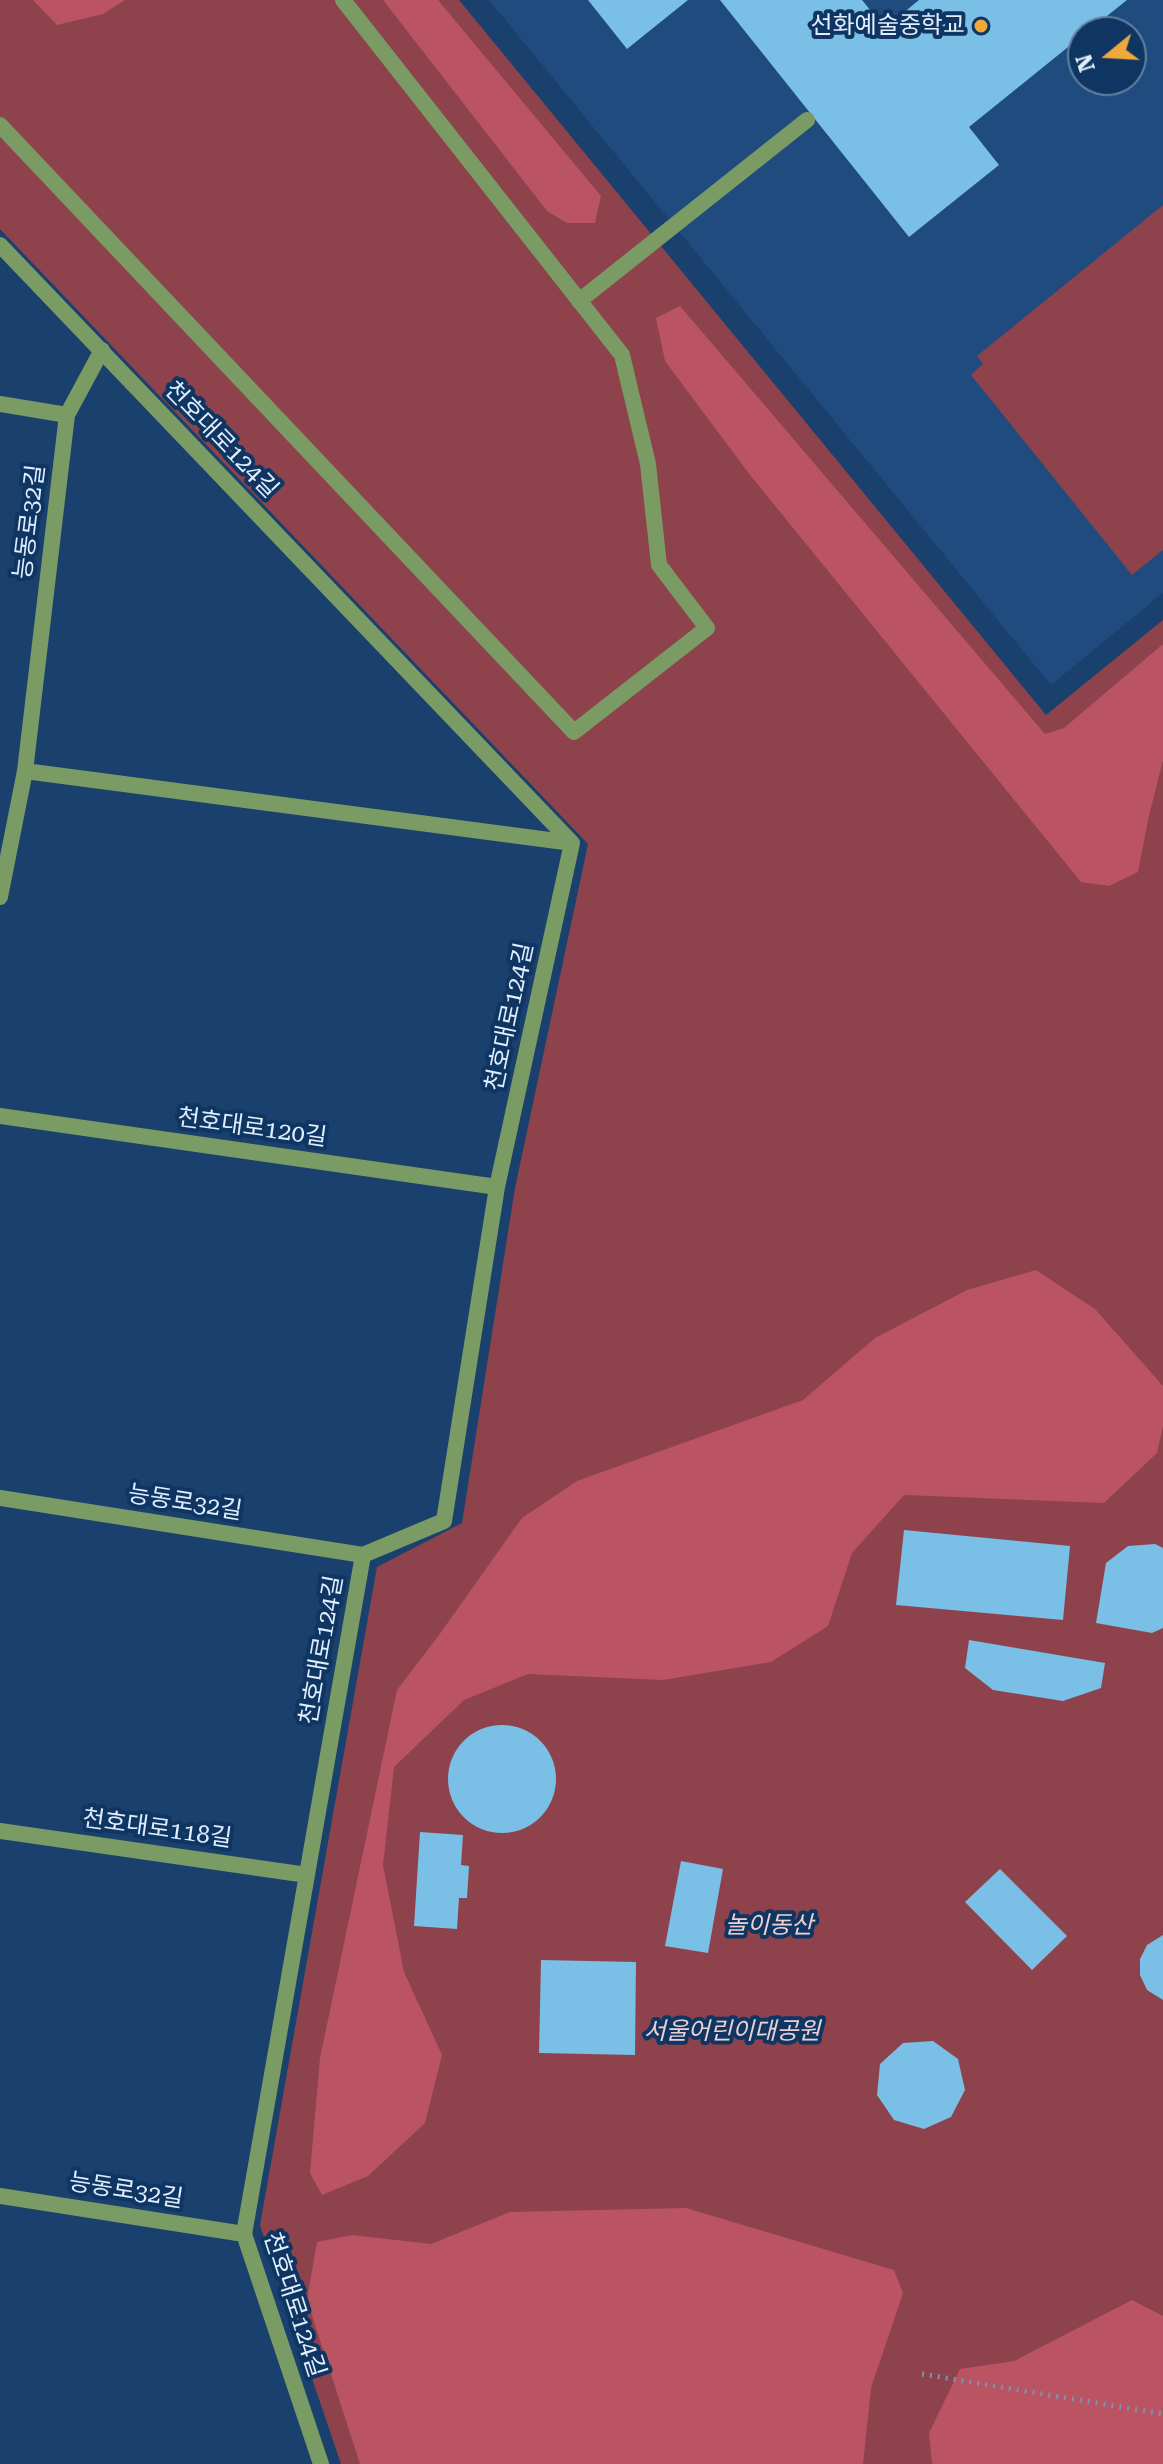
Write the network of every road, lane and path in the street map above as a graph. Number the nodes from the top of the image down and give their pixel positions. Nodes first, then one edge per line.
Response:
1 (343, 0) edge
2 (807, 120) dead end
3 (0, 125) edge
4 (0, 245) edge
5 (579, 301) junction
6 (102, 350) junction
7 (0, 404) edge
8 (67, 415) junction
9 (25, 771) junction
10 (572, 843) junction
11 (0, 897) edge
12 (0, 1116) edge
13 (497, 1187) junction
14 (0, 1498) edge
15 (363, 1555) junction
16 (0, 1831) edge
17 (307, 1875) junction
18 (0, 2196) edge
19 (244, 2234) junction
20 (922, 2374) dead end
21 (1163, 2414) edge
22 (321, 2464) edge

1 - 5 street
2 - 5 street
3 - 5 street
4 - 6 street, 천호대로124길
6 - 8 street, 능동로32길
6 - 10 street, 천호대로124길
7 - 8 street
8 - 9 street, 능동로32길
9 - 10 street
9 - 11 street, 능동로32길
10 - 13 street, 천호대로124길
12 - 13 street, 천호대로120길
13 - 15 street, 천호대로124길
14 - 15 street, 능동로32길
15 - 17 street, 천호대로124길
16 - 17 street, 천호대로118길
17 - 19 street, 천호대로124길
18 - 19 street, 능동로32길
19 - 22 street, 천호대로124길
20 - 21 path

